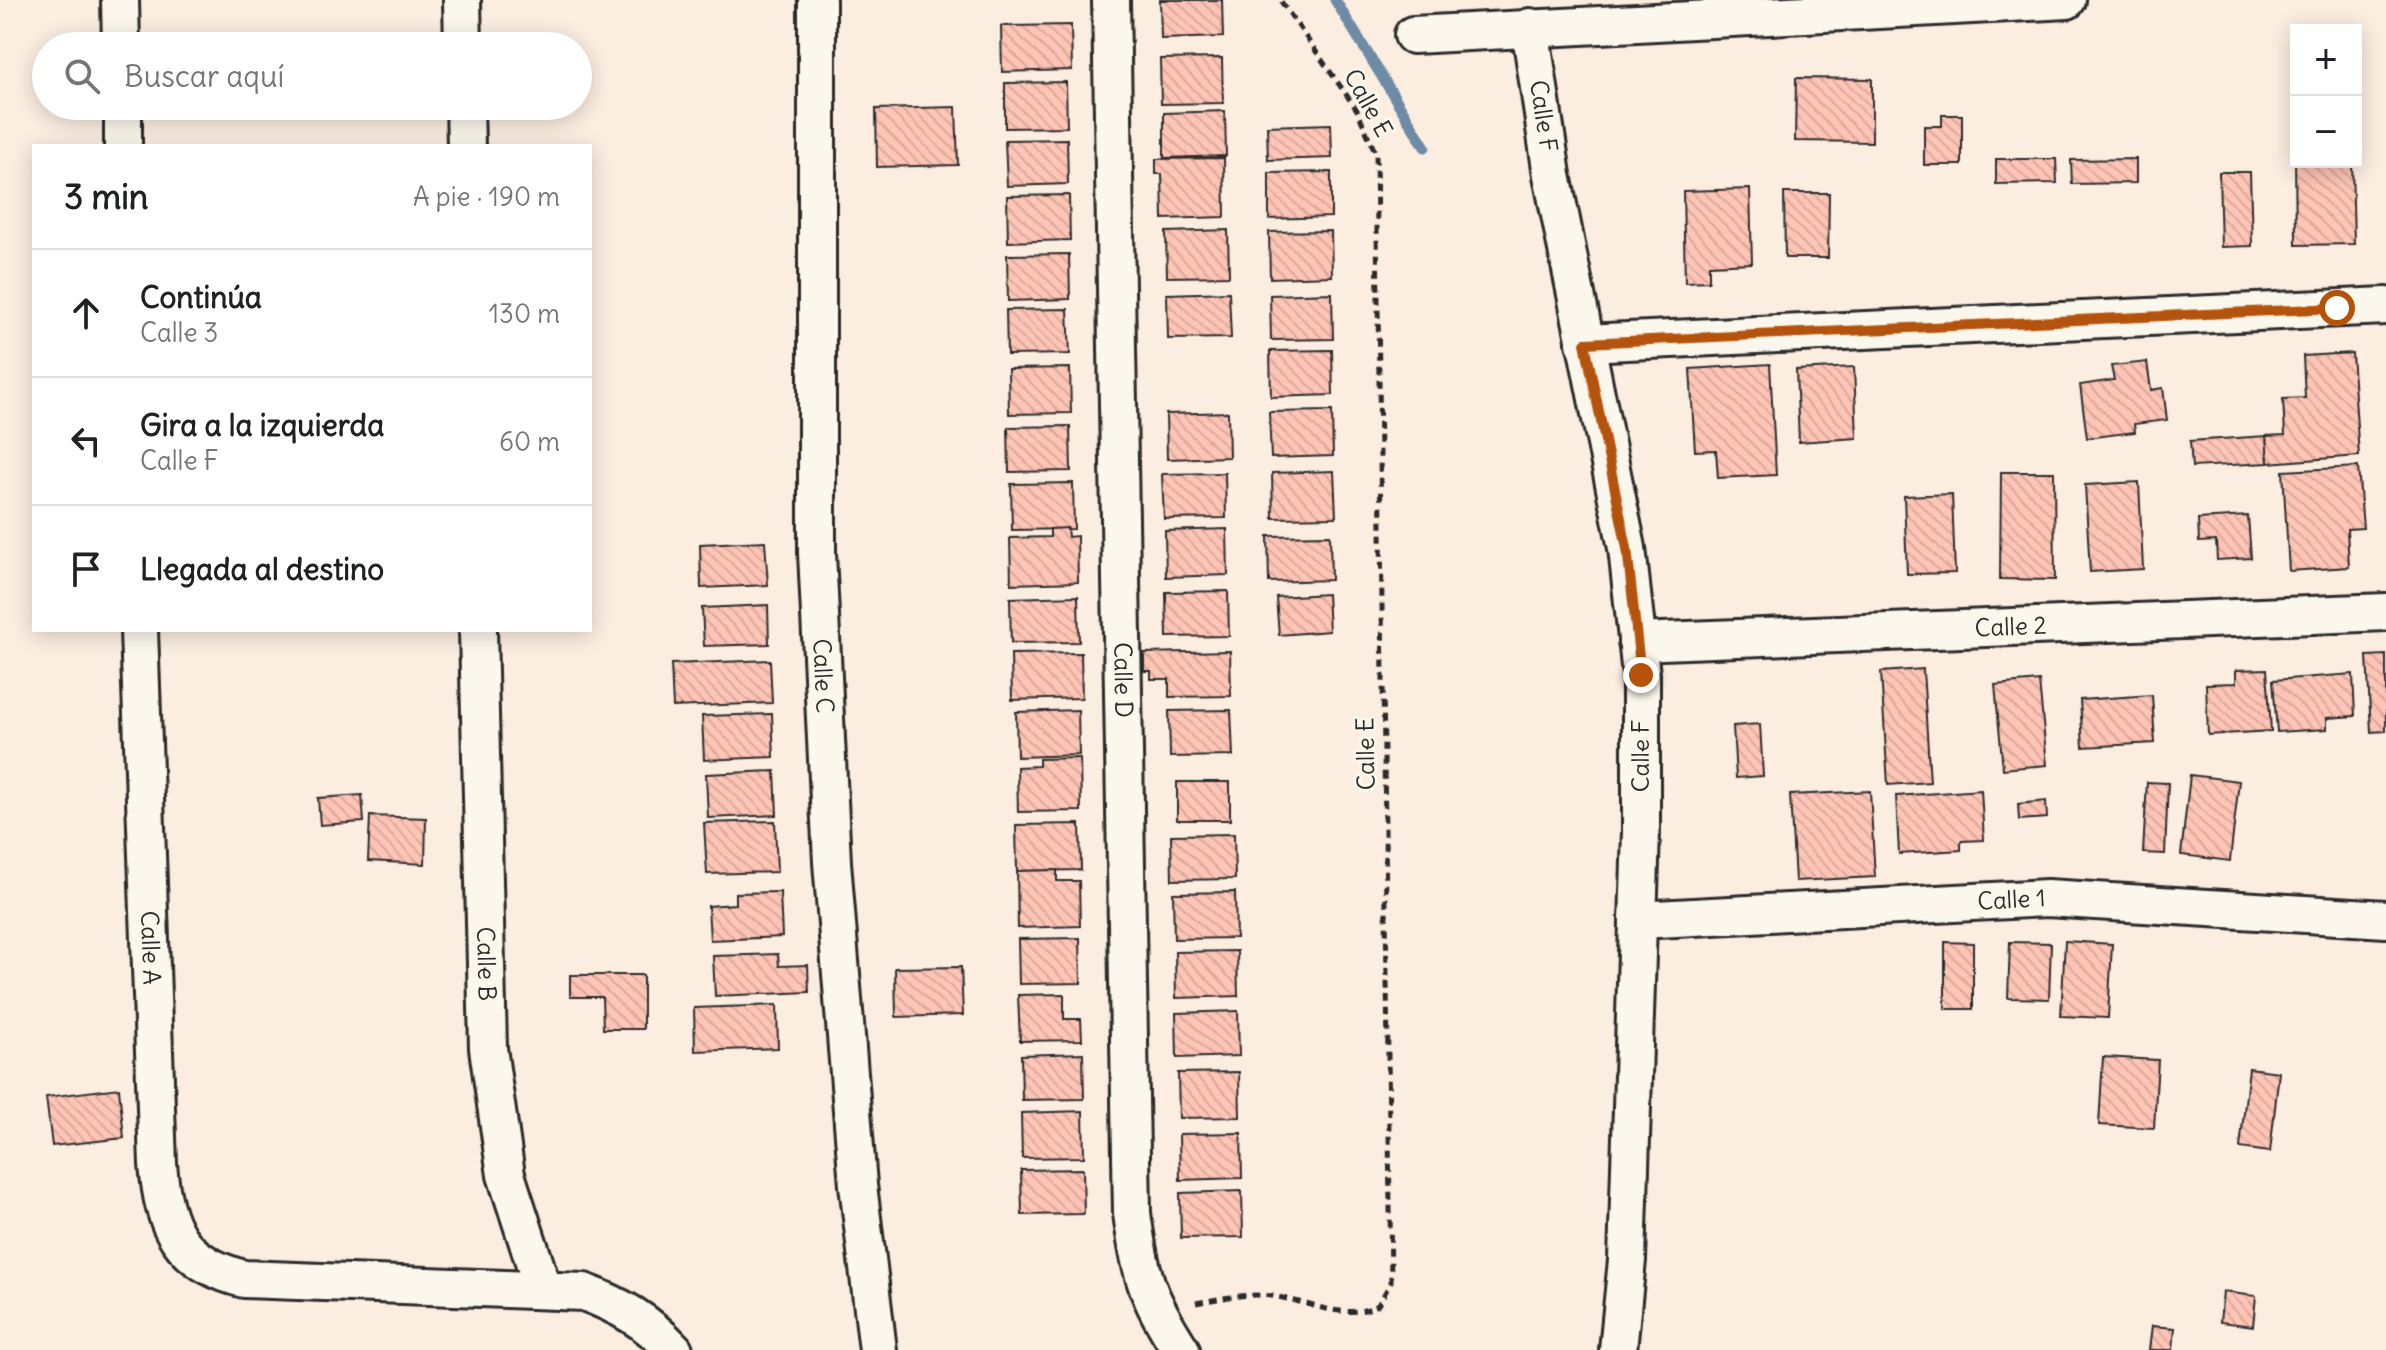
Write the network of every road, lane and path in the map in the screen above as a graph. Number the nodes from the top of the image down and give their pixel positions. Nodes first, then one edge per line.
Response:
1 (120, 0) edge
2 (462, 0) edge
3 (817, 0) edge
4 (1111, 0) edge
5 (1280, 0) edge
6 (2067, 0) edge
7 (1530, 27) junction
8 (121, 32) edge
9 (463, 32) edge
10 (1413, 35) dead end
11 (123, 120) edge
12 (465, 120) edge
13 (123, 144) edge
14 (466, 144) edge
15 (2386, 306) edge
16 (1585, 343) junction
17 (2386, 612) edge
18 (139, 632) edge
19 (478, 632) edge
20 (1637, 642) junction
21 (2386, 919) edge
22 (1638, 920) junction
23 (543, 1289) junction
24 (1158, 1315) junction
25 (674, 1350) edge
26 (878, 1350) edge
27 (1181, 1350) edge
28 (1618, 1350) edge

1 - 8 street
2 - 9 street
3 - 26 street, Calle C
4 - 24 street, Calle D
5 - 24 path, Calle E
6 - 7 street
7 - 10 street
7 - 16 street, Calle F
11 - 13 street
12 - 14 street
15 - 16 street
16 - 20 street, Calle F
17 - 20 street, Calle 2
18 - 23 street, Calle A
19 - 23 street, Calle B
20 - 22 street, Calle F
21 - 22 street, Calle 1
22 - 28 street, Calle F
23 - 25 street
24 - 27 street, Calle D

